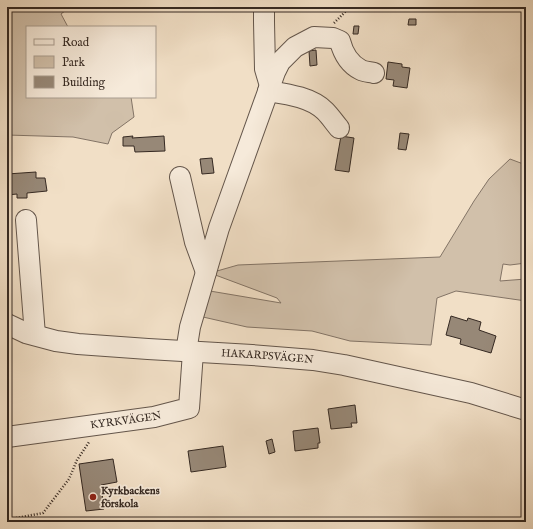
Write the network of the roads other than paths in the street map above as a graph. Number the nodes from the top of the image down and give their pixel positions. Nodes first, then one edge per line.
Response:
1 (264, 7) edge
2 (374, 73) dead end
3 (269, 88) junction
4 (339, 128) dead end
5 (180, 176) dead end
6 (26, 220) dead end
7 (206, 272) junction
8 (7, 324) edge
9 (35, 335) junction
10 (190, 352) junction
11 (526, 410) edge
12 (7, 437) edge

1 - 3 street
2 - 3 street
3 - 4 street
3 - 7 street
5 - 7 street
6 - 9 street
7 - 10 street
8 - 9 street, HAKARPSVÄGEN
9 - 10 street, HAKARPSVÄGEN
10 - 11 street, HAKARPSVÄGEN
10 - 12 street, KYRKVÄGEN

